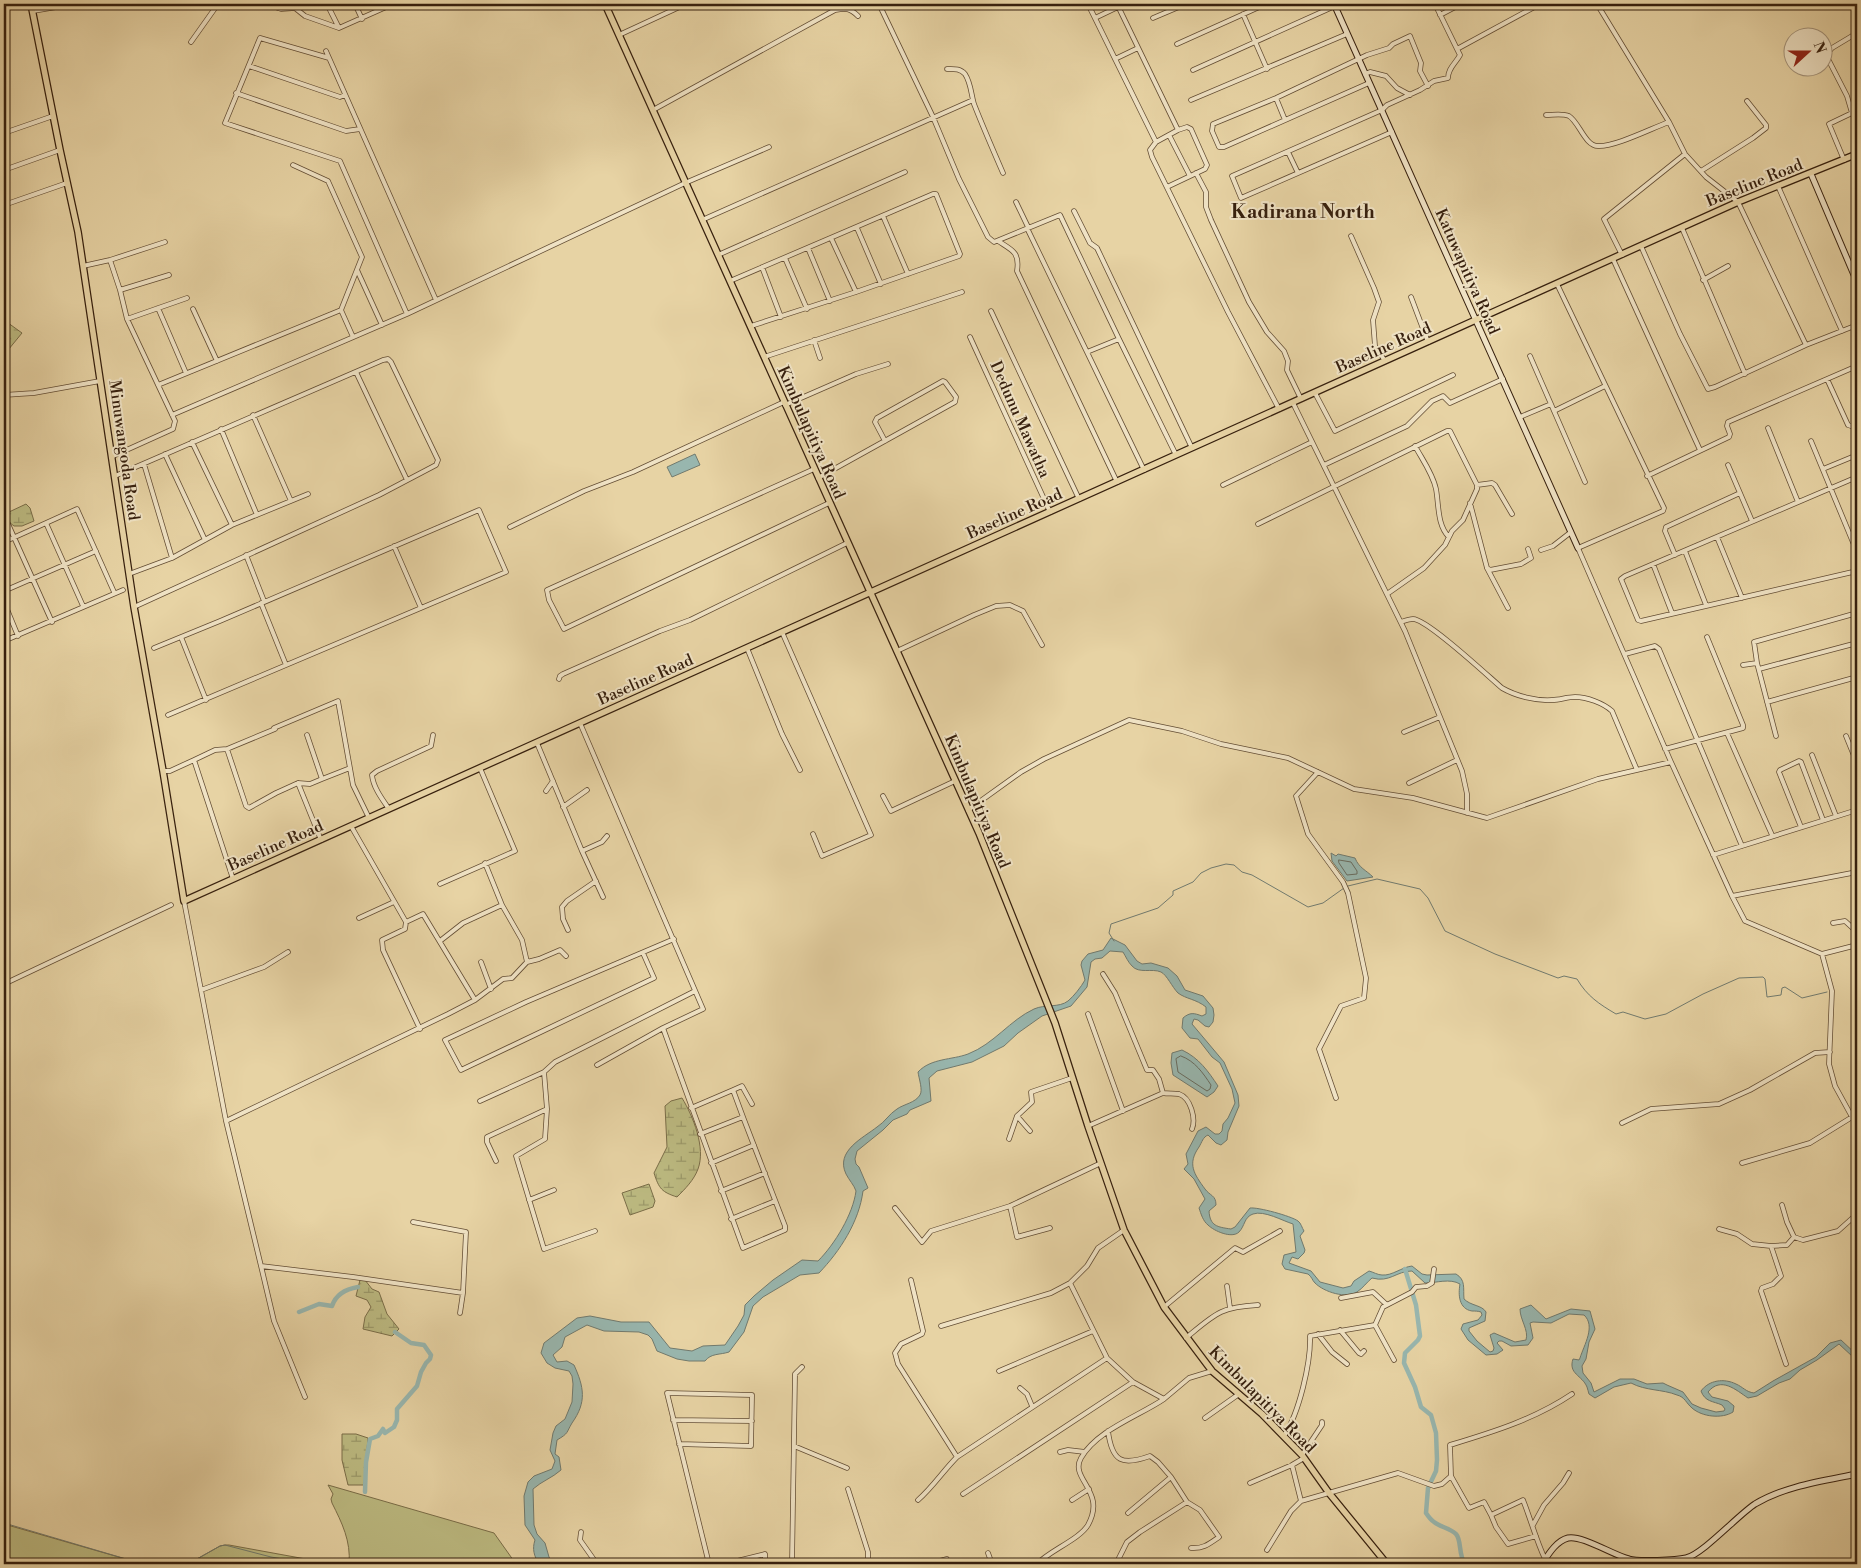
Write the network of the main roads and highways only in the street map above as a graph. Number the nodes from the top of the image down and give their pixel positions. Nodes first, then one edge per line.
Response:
1 (31, 4) edge
2 (605, 4) edge
3 (1857, 154) edge
4 (870, 593) junction
5 (184, 901) joint
6 (1387, 1564) edge

1 - 5 main road, Minuwangoda Road
2 - 4 main road, Kimbulapitiya Road
3 - 4 main road, Baseline Road
4 - 5 main road, Baseline Road
4 - 6 main road, Kimbulapitiya Road

